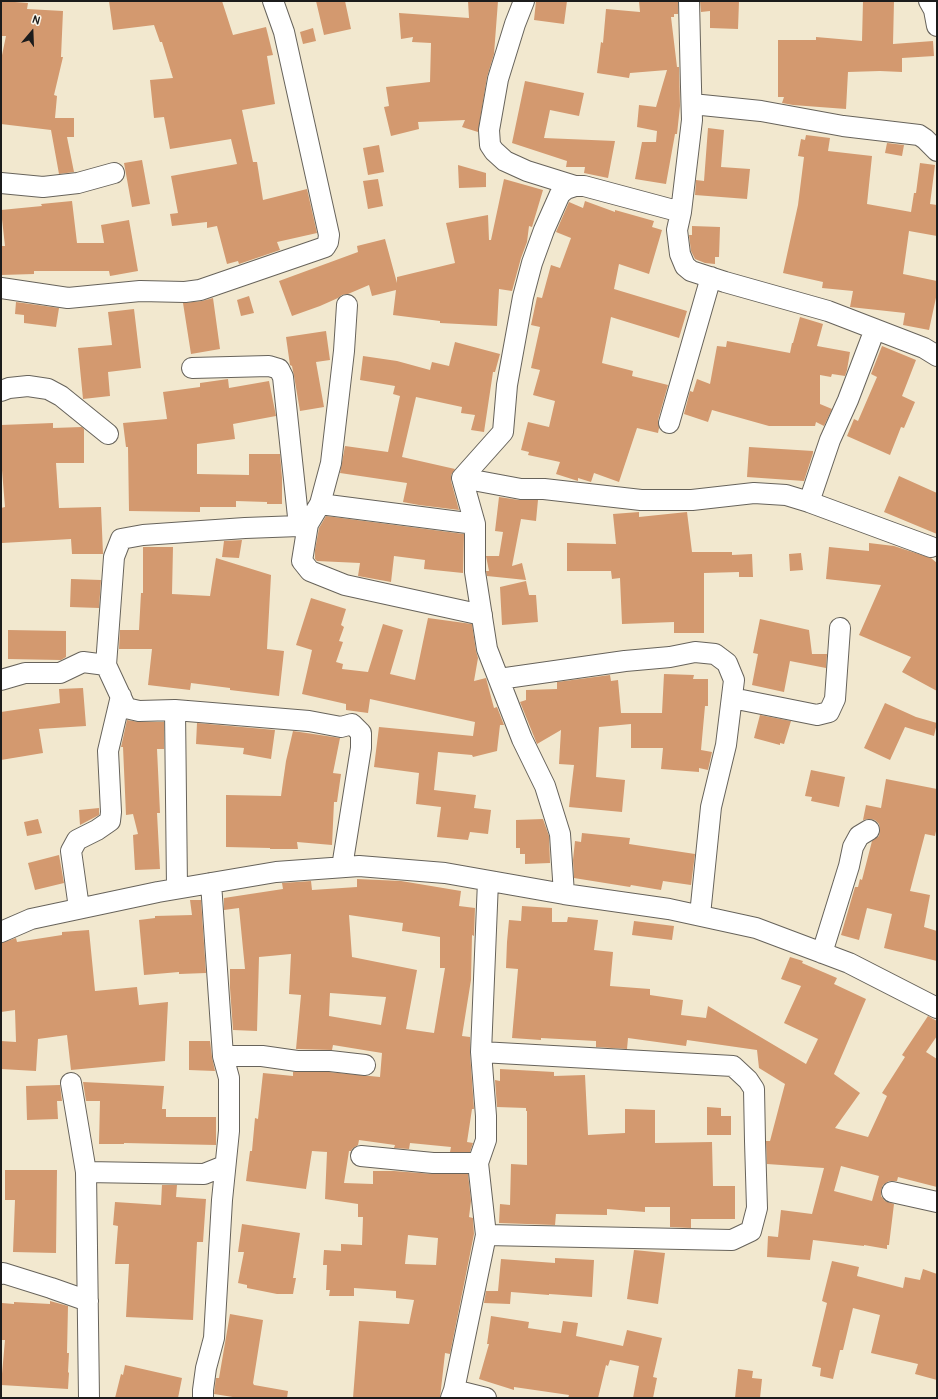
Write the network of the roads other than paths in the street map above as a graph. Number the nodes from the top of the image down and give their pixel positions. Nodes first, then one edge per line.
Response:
1 (274, 1) edge
2 (524, 1) edge
3 (689, 1) edge
4 (929, 1) edge
5 (937, 26) edge
6 (692, 104) junction
7 (933, 140) edge
8 (114, 173) dead end
9 (1, 183) edge
10 (575, 186) junction
11 (681, 212) junction
12 (711, 277) junction
13 (1, 288) edge
14 (347, 305) dead end
15 (875, 329) junction
16 (937, 356) edge
17 (192, 368) dead end
18 (1, 391) edge
19 (669, 423) dead end
20 (108, 434) dead end
21 (462, 478) junction
22 (809, 502) junction
23 (320, 504) junction
24 (475, 524) junction
25 (304, 525) junction
26 (931, 547) dead end
27 (482, 615) junction
28 (840, 628) dead end
29 (106, 665) junction
30 (499, 679) junction
31 (1, 680) edge
32 (121, 696) junction
33 (732, 698) junction
34 (175, 710) junction
35 (869, 830) dead end
36 (342, 867) junction
37 (488, 881) junction
38 (211, 883) junction
39 (177, 888) junction
40 (564, 894) junction
41 (79, 908) junction
42 (700, 915) junction
43 (1, 932) edge
44 (822, 952) junction
45 (937, 1008) edge
46 (481, 1052) junction
47 (223, 1056) junction
48 (365, 1065) dead end
49 (71, 1083) dead end
50 (361, 1156) dead end
51 (478, 1163) junction
52 (224, 1166) junction
53 (86, 1172) junction
54 (892, 1192) dead end
55 (937, 1202) edge
56 (486, 1235) junction
57 (1, 1274) edge
58 (88, 1301) junction
59 (453, 1394) edge
60 (89, 1398) edge
61 (203, 1398) edge
62 (486, 1398) edge

1 - 13 street
2 - 10 street
3 - 6 street
4 - 5 street
6 - 7 street
6 - 11 street
8 - 9 street
10 - 11 street
10 - 21 street
11 - 12 street
12 - 15 street
12 - 19 street
14 - 23 street
15 - 16 street
15 - 22 street
17 - 25 street
18 - 20 street
21 - 22 street
21 - 24 street
22 - 26 street
23 - 24 street
23 - 25 street
24 - 27 street
25 - 27 street
25 - 29 street
27 - 30 street
28 - 33 street
29 - 31 street
29 - 32 street
30 - 33 street
30 - 40 street
32 - 34 street
32 - 41 street
33 - 42 street
34 - 36 street
34 - 39 street
35 - 44 street
36 - 37 street
36 - 38 street
37 - 40 street
37 - 46 street
38 - 39 street
38 - 47 street
39 - 41 street
40 - 42 street
41 - 43 street
42 - 44 street
44 - 45 street
46 - 51 street
46 - 56 street
47 - 48 street
47 - 52 street
49 - 53 street
50 - 51 street
51 - 56 street
52 - 53 street
52 - 61 street
53 - 58 street
54 - 55 street
56 - 59 street
57 - 58 street
58 - 60 street
59 - 62 street

